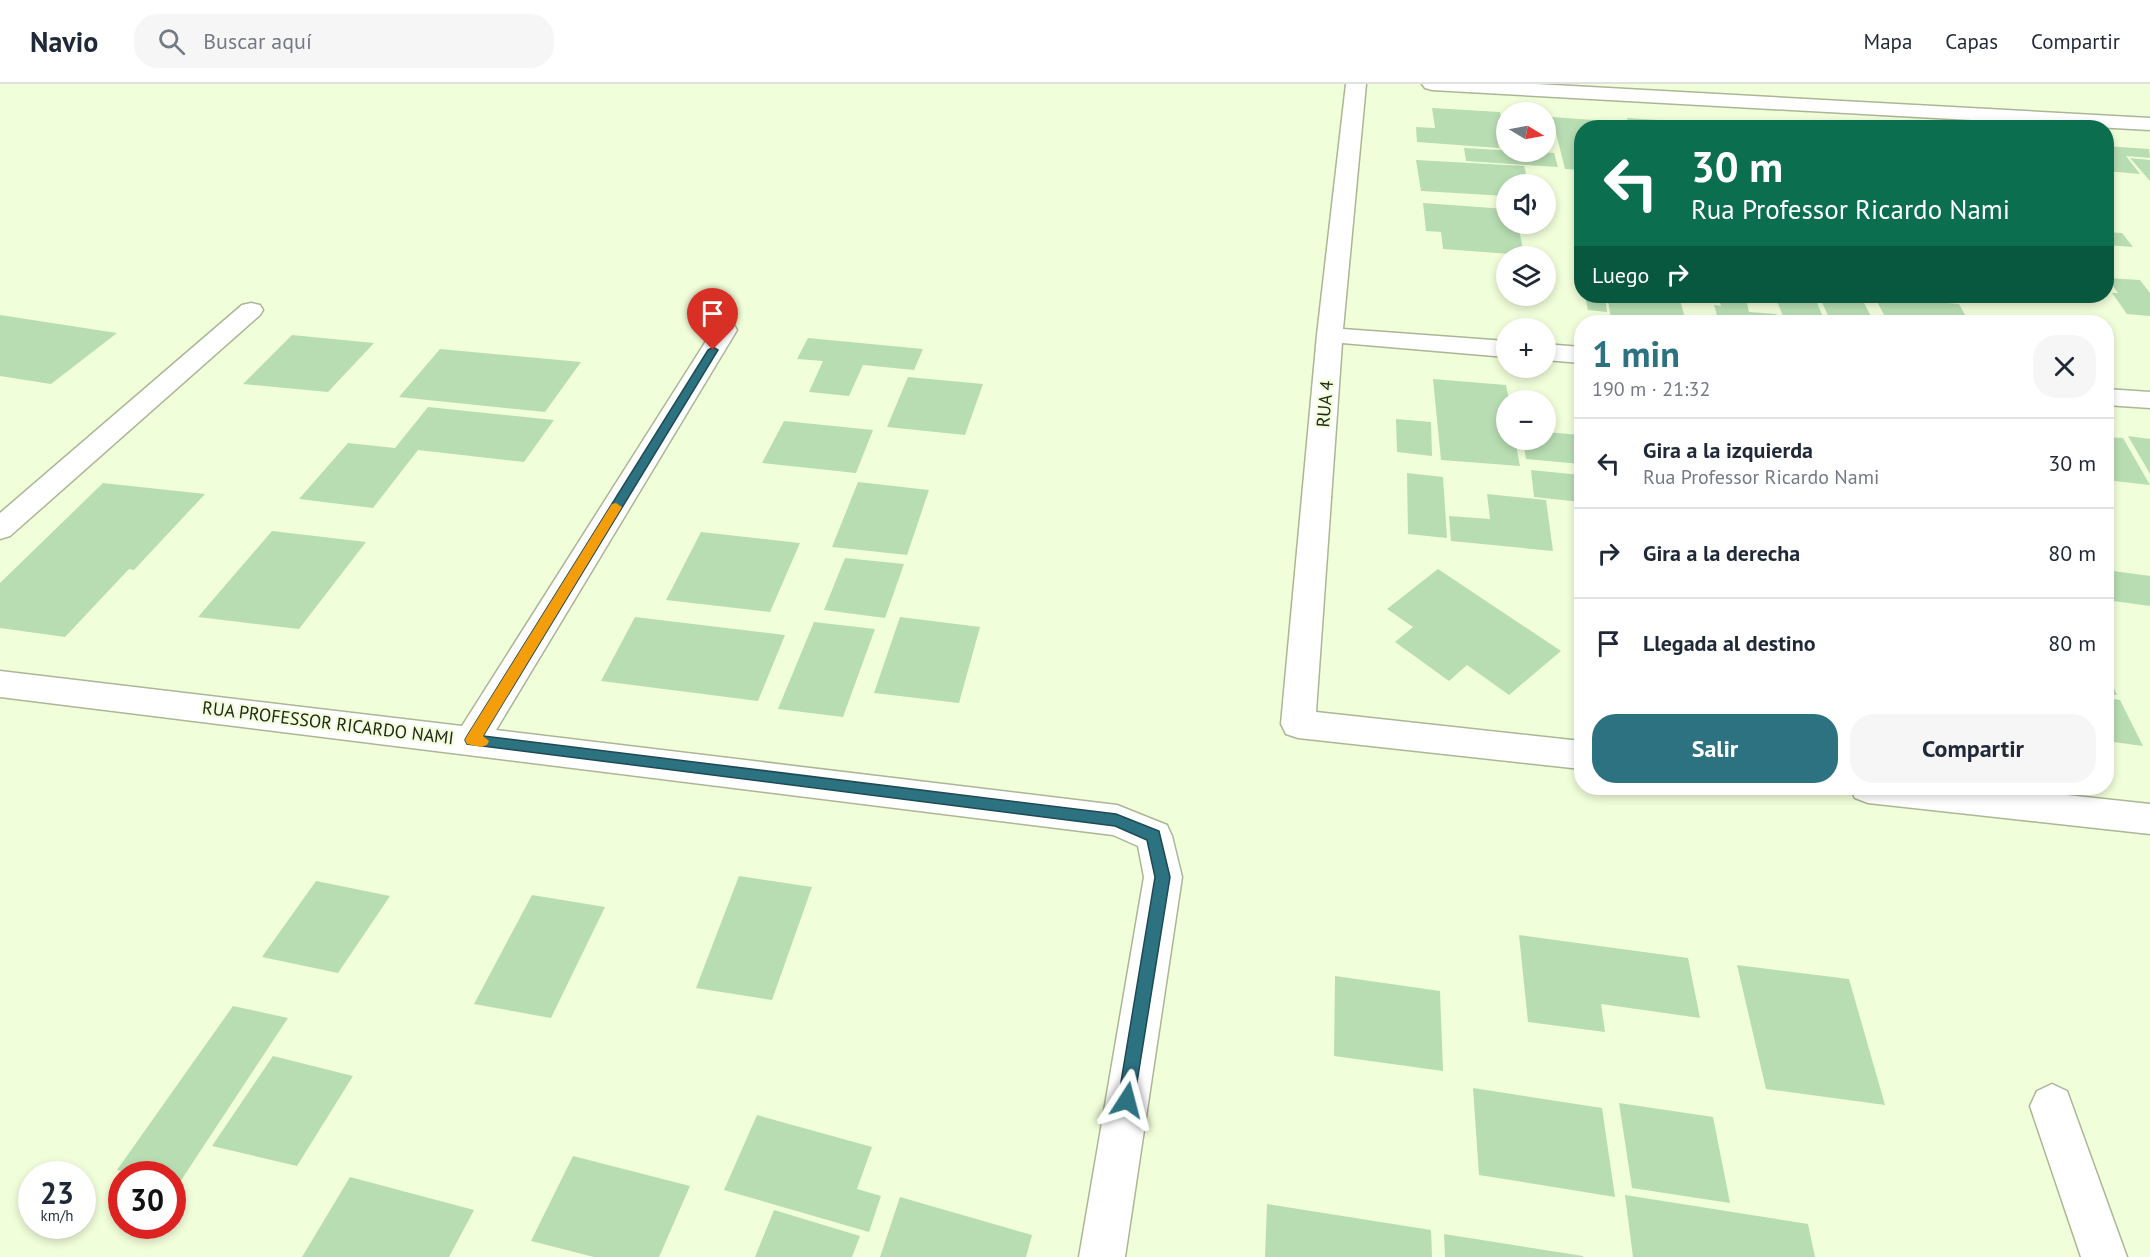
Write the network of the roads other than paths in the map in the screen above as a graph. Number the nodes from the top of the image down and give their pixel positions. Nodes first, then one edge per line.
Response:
1 (1356, 84) edge
2 (1431, 84) edge
3 (2078, 120) edge
4 (2114, 122) edge
5 (2150, 124) edge
6 (251, 310) dead end
7 (725, 330) dead end
8 (1330, 335) junction
9 (1496, 348) edge
10 (1556, 353) edge
11 (1574, 354) edge
12 (2114, 398) edge
13 (2150, 400) edge
14 (0, 529) edge
15 (0, 684) edge
16 (472, 740) junction
17 (1574, 754) edge
18 (1932, 795) edge
19 (2150, 819) edge
20 (2052, 1106) dead end
21 (1102, 1257) edge
22 (2104, 1257) edge

1 - 8 street, RUA 4
2 - 3 street
4 - 5 street
6 - 14 street
7 - 16 street
8 - 9 street
8 - 17 street, RUA 4
10 - 11 street
12 - 13 street
15 - 16 street, RUA PROFESSOR RICARDO NAMI
16 - 21 street, RUA PROFESSOR RICARDO NAMI
18 - 19 street
20 - 22 street

